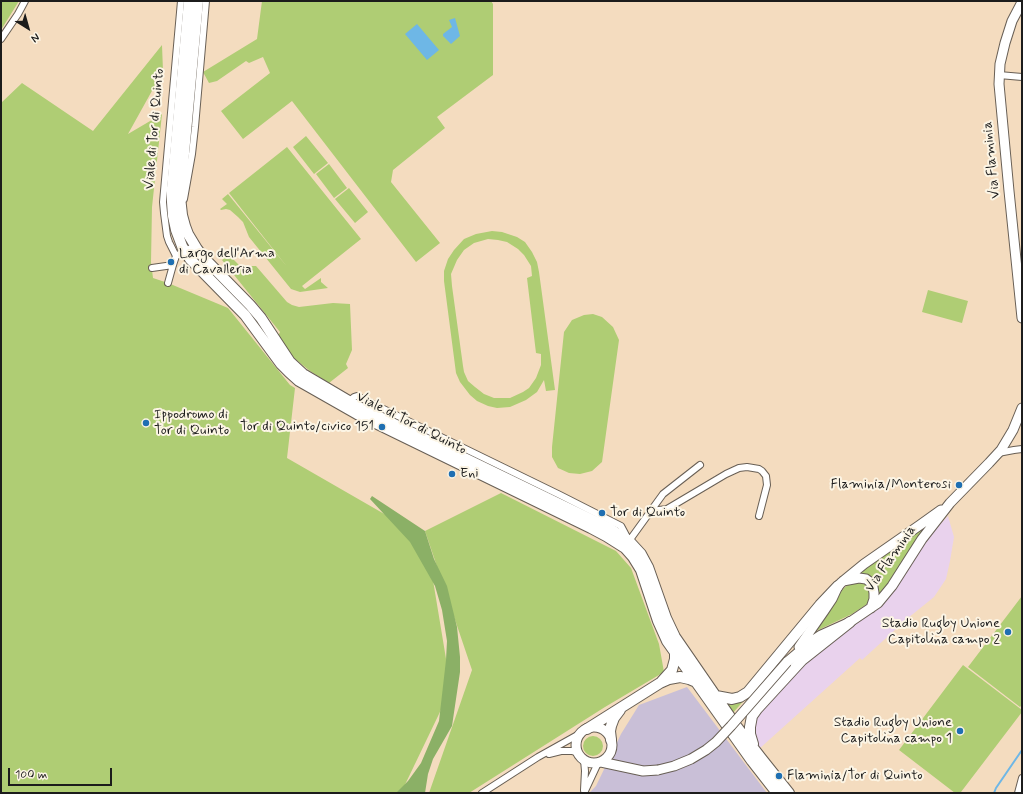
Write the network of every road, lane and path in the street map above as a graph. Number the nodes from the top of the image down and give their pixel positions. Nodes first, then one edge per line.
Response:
1 (25, 1) edge
2 (181, 1) edge
3 (189, 1) edge
4 (198, 1) edge
5 (206, 1) edge
6 (1022, 2) edge
7 (1, 39) edge
8 (999, 74) junction
9 (183, 77) junction
10 (1022, 77) edge
11 (173, 82) junction
12 (182, 214) junction
13 (195, 246) junction
14 (181, 254) junction
15 (173, 265) junction
16 (152, 268) dead end
17 (168, 283) dead end
18 (1022, 318) edge
19 (347, 404) junction
20 (1022, 408) edge
21 (1022, 449) edge
22 (998, 453) junction
23 (700, 465) dead end
24 (950, 503) junction
25 (651, 511) junction
26 (759, 516) dead end
27 (629, 541) junction
28 (840, 584) junction
29 (870, 609) junction
30 (850, 622) junction
31 (676, 654) junction
32 (787, 662) junction
33 (696, 682) junction
34 (660, 683) junction
35 (716, 696) junction
36 (624, 706) junction
37 (584, 731) junction
38 (611, 743) junction
39 (578, 752) junction
40 (757, 753) junction
41 (538, 757) junction
42 (584, 760) junction
43 (600, 762) junction
44 (627, 768) junction
45 (1022, 778) edge
46 (482, 793) edge
47 (584, 793) edge
48 (777, 793) edge
49 (789, 793) edge
50 (1018, 793) edge

1 - 7 street
2 - 11 street, Viale di Tor di Quinto
3 - 9 main road, Viale di Tor di Quinto
4 - 12 main road, Viale di Tor di Quinto
5 - 12 street, Viale di Tor di Quinto
6 - 8 street, Via Flaminia
8 - 10 street
8 - 18 street, Via Flaminia
9 - 11 street
9 - 14 main road, Viale di Tor di Quinto
11 - 14 street, Viale di Tor di Quinto
12 - 13 main road, Viale di Tor di Quinto
13 - 14 street
13 - 19 main road, Viale di Tor di Quinto
14 - 15 street
14 - 19 main road, Viale di Tor di Quinto
15 - 16 street
15 - 17 street
19 - 27 main road, Viale di Tor di Quinto
19 - 31 main road, Viale di Tor di Quinto
20 - 22 street, Via Flaminia
21 - 22 street
22 - 24 street, Via Flaminia
23 - 25 street
24 - 28 street, Via Flaminia
24 - 29 street, Via Flaminia
25 - 26 street
25 - 27 street
27 - 35 main road, Viale di Tor di Quinto
28 - 29 street
28 - 32 street, Via Flaminia
28 - 35 main road
29 - 30 street, Via Flaminia
30 - 32 street, Via Flaminia
30 - 40 main road
31 - 33 main road
31 - 34 main road
32 - 44 street, Via Flaminia, bridge
33 - 34 main road
33 - 48 main road
34 - 36 main road
35 - 40 main road
36 - 37 main road
36 - 38 main road
37 - 38 street
37 - 39 street
37 - 41 street
38 - 43 street
38 - 44 street
39 - 41 street
39 - 42 street
40 - 49 main road
41 - 46 street
42 - 43 street
42 - 47 street
43 - 44 street, Via Flaminia
43 - 47 street
45 - 50 street

